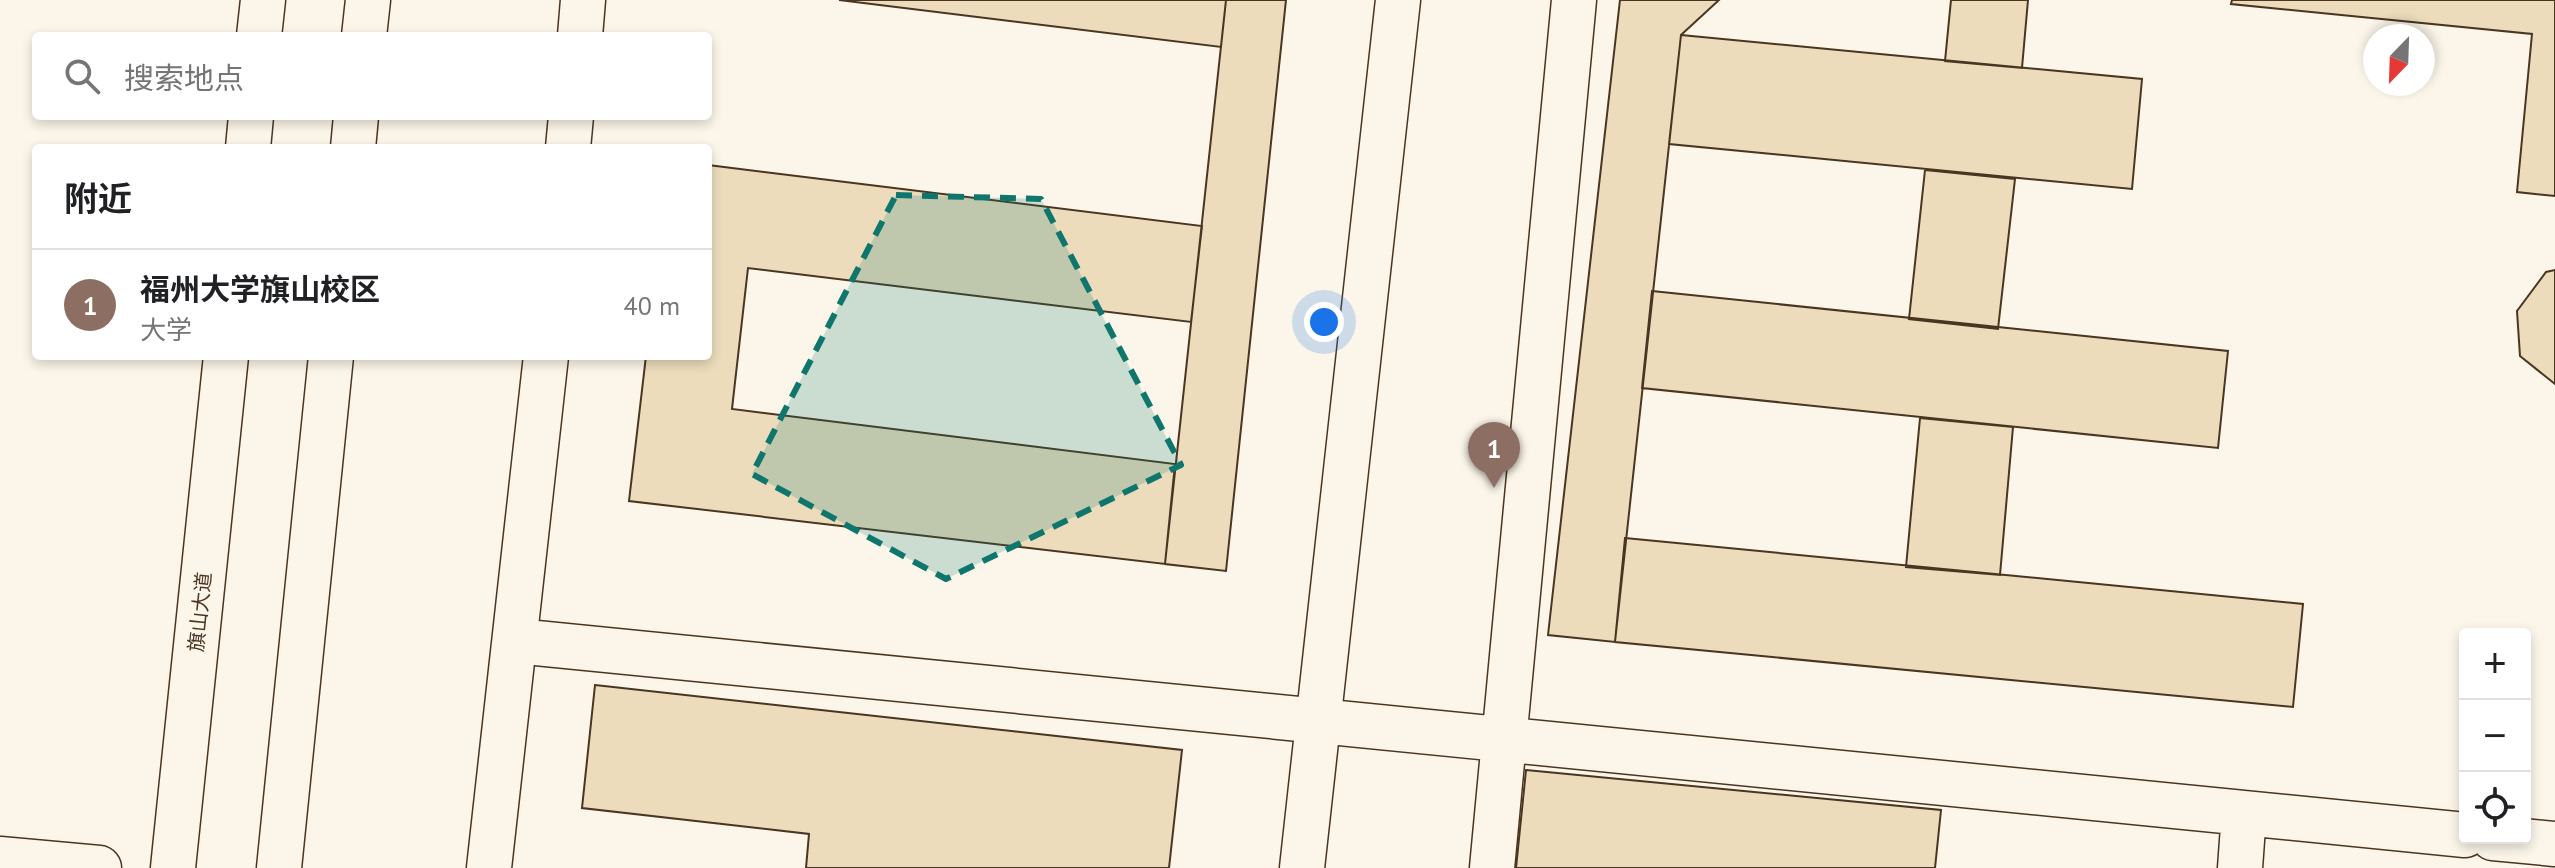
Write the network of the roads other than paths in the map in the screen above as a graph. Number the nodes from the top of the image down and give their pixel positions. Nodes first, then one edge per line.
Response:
1 (263, 0) edge
2 (368, 0) edge
3 (583, 0) edge
4 (1398, 0) edge
5 (1574, 0) edge
6 (259, 32) edge
7 (364, 32) edge
8 (580, 32) edge
9 (251, 120) edge
10 (356, 120) edge
11 (571, 120) edge
12 (248, 144) edge
13 (353, 144) edge
14 (568, 144) edge
15 (226, 360) edge
16 (331, 360) edge
17 (546, 360) edge
18 (516, 641) junction
19 (1318, 721) junction
20 (1502, 739) junction
21 (2244, 813) junction
22 (2459, 834) edge
23 (2531, 842) edge
24 (2555, 844) edge
25 (0, 859) edge
26 (99, 868) edge
27 (173, 868) edge
28 (279, 868) edge
29 (489, 868) edge
30 (1302, 868) edge
31 (1492, 868) edge
32 (2240, 868) edge

1 - 6 main road
2 - 7 main road
3 - 8 main road
4 - 19 main road
5 - 20 main road
9 - 12 main road
10 - 13 main road
11 - 14 main road
15 - 27 main road, 旗山大道
16 - 28 main road
17 - 18 main road
18 - 19 main road
18 - 29 main road
19 - 20 main road
19 - 30 main road
20 - 21 main road
20 - 31 main road
21 - 22 main road
21 - 32 main road
23 - 24 main road
25 - 26 main road

